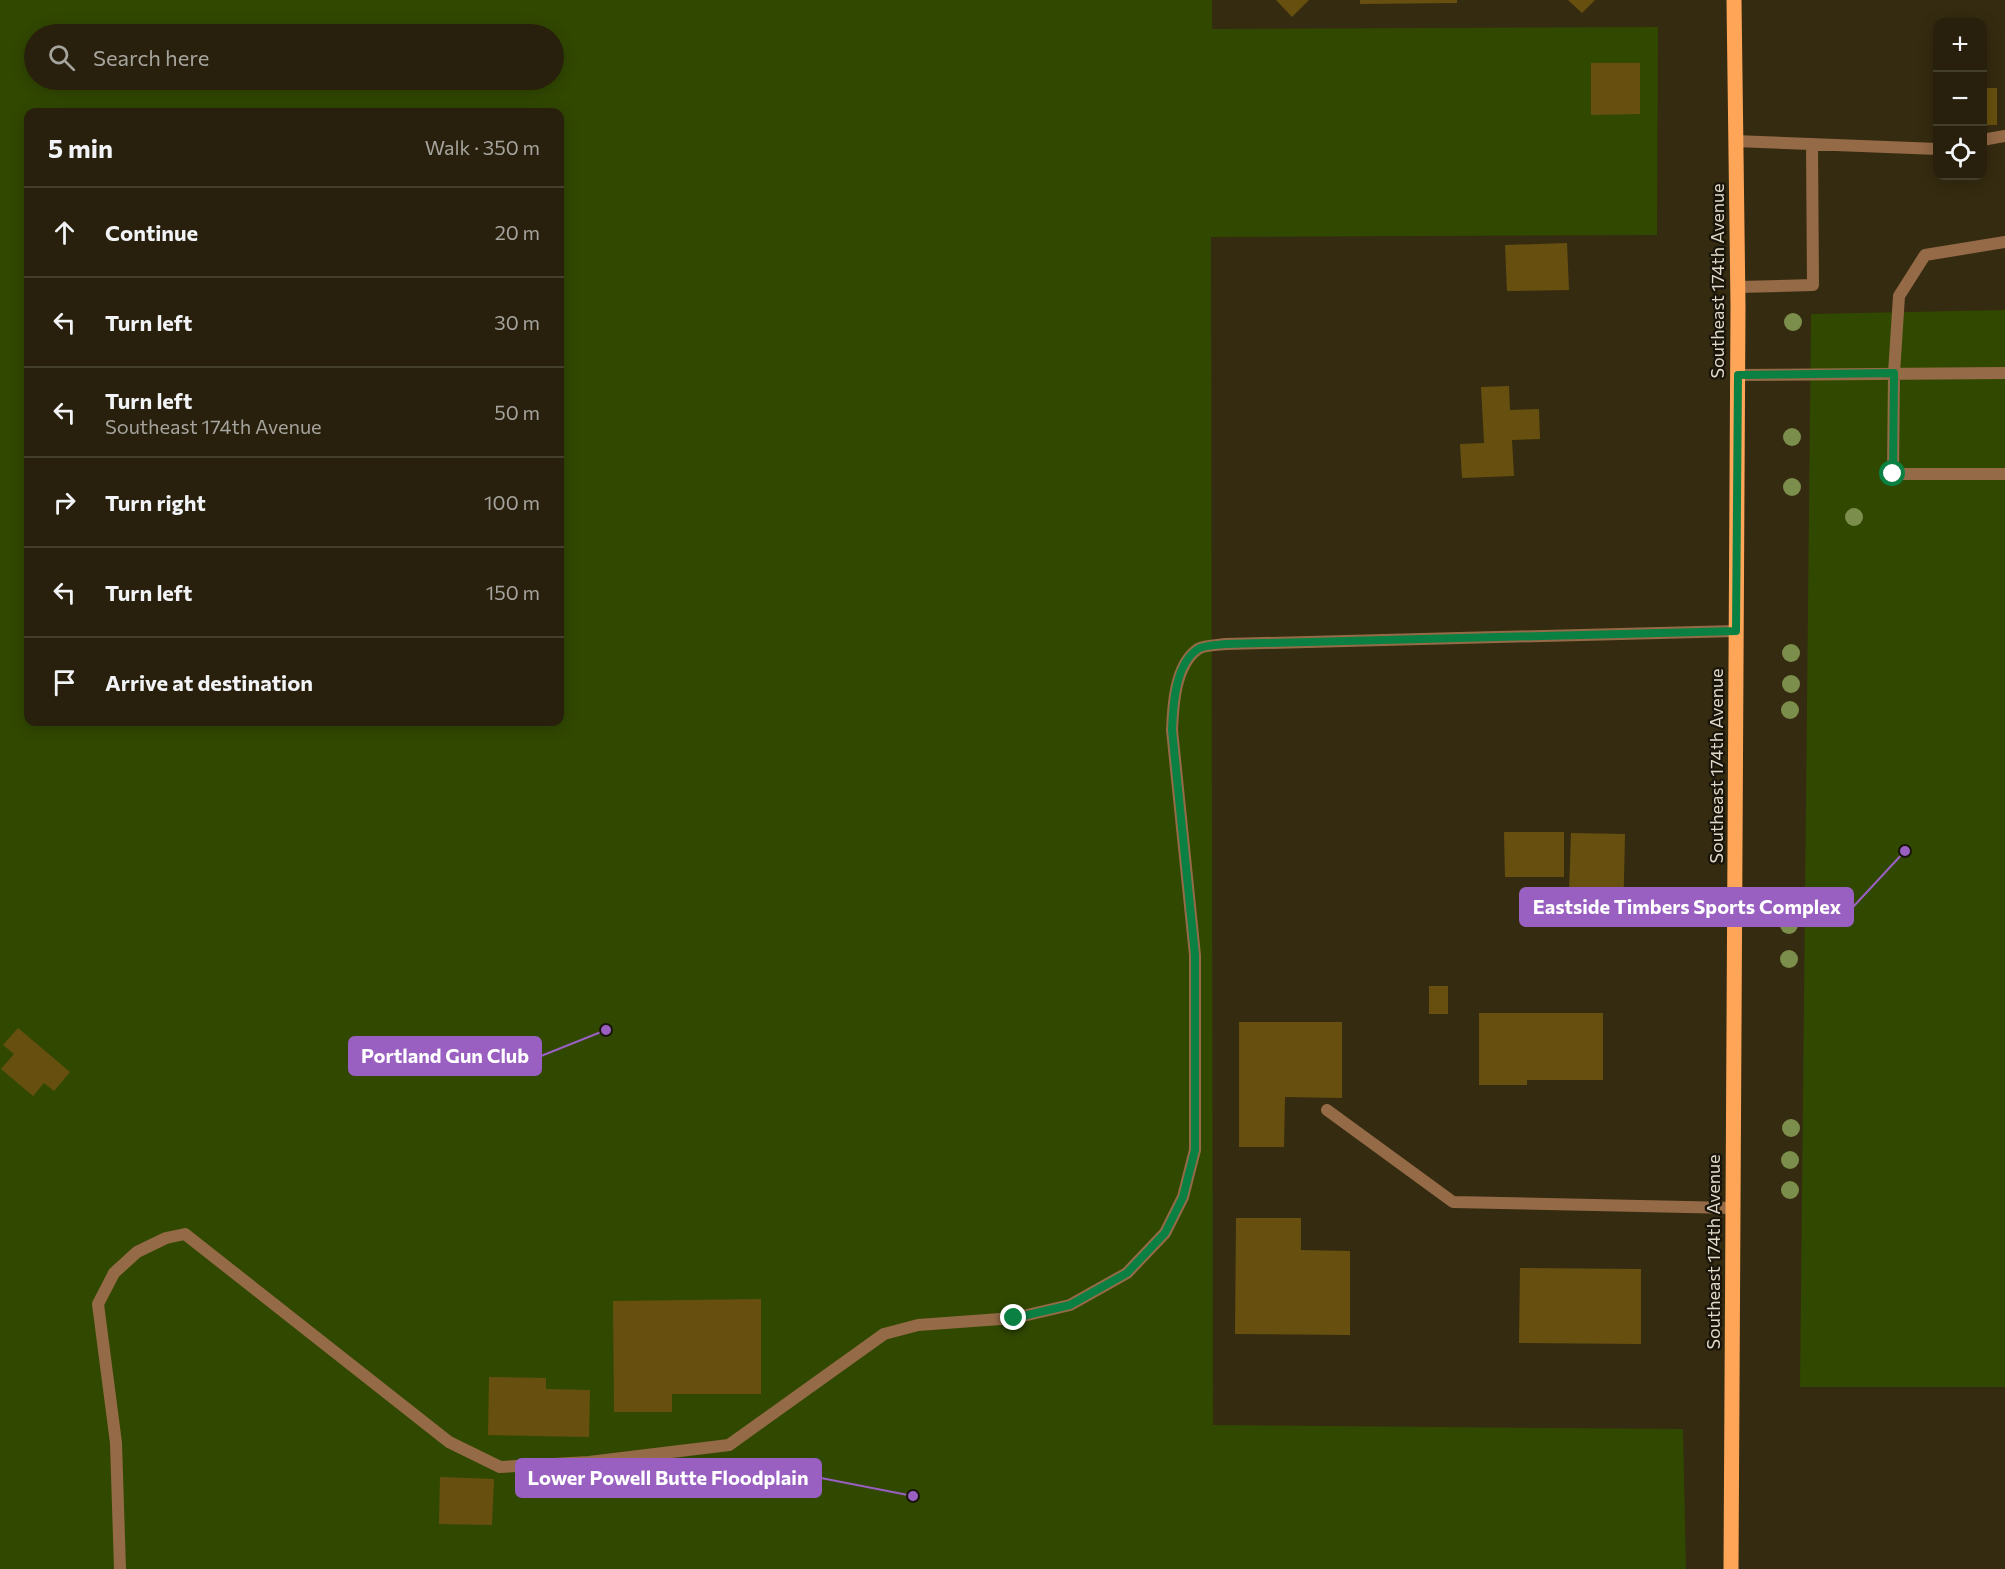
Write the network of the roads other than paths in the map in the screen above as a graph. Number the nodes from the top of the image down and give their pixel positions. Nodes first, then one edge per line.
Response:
1 (1734, 0) edge
2 (2005, 136) edge
3 (1987, 139) edge
4 (1735, 141) junction
5 (1812, 144) junction
6 (1933, 149) edge
7 (2005, 242) edge
8 (1738, 287) junction
9 (1894, 373) junction
10 (2005, 373) edge
11 (1738, 375) junction
12 (2005, 474) edge
13 (1736, 631) junction
14 (1327, 1110) dead end
15 (1733, 1208) junction
16 (120, 1569) edge
17 (1731, 1569) edge

1 - 4 main road, Southeast 174th Avenue
2 - 3 lane
4 - 5 lane
4 - 8 main road, Southeast 174th Avenue
5 - 6 lane
5 - 8 lane
7 - 9 lane
8 - 11 main road, Southeast 174th Avenue
9 - 10 lane
9 - 11 lane
9 - 12 lane
11 - 13 main road, Southeast 174th Avenue
13 - 15 main road, Southeast 174th Avenue
13 - 16 lane
14 - 15 lane
15 - 17 main road, Southeast 174th Avenue

